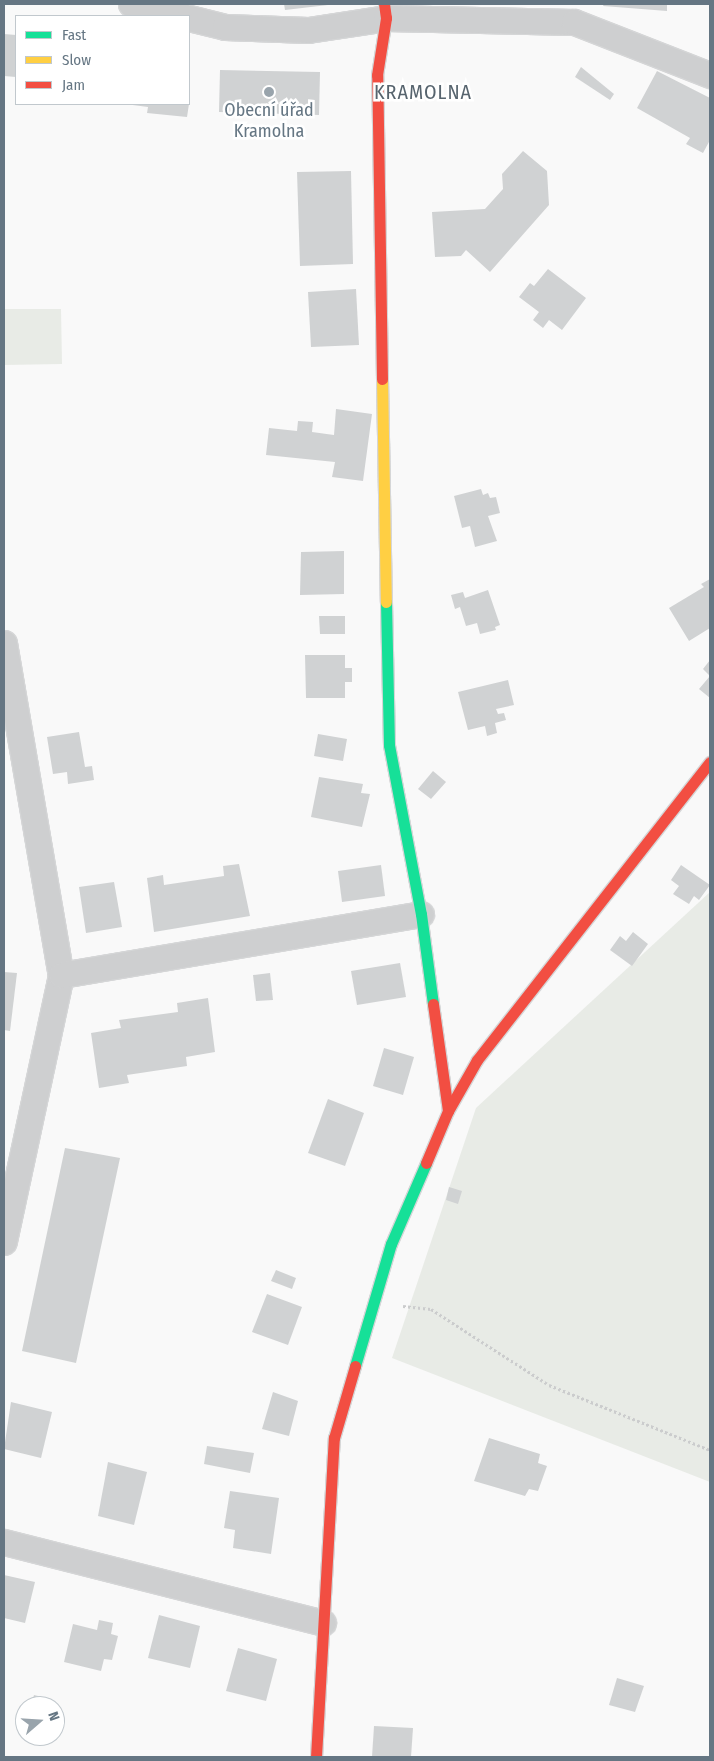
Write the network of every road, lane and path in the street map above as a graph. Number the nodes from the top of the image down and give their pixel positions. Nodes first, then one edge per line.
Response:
1 (131, 4) edge
2 (385, 11) edge
3 (179, 15) edge
4 (190, 18) edge
5 (710, 76) edge
6 (4, 644) edge
7 (710, 762) edge
8 (421, 914) junction
9 (61, 975) junction
10 (448, 1112) junction
11 (4, 1242) edge
12 (372, 1302) junction
13 (710, 1450) edge
14 (4, 1542) edge
15 (323, 1623) junction
16 (316, 1757) edge

1 - 3 street
2 - 4 street
2 - 5 street
2 - 8 street
6 - 9 street
7 - 10 street
8 - 9 street
8 - 10 street
9 - 11 street
10 - 12 street
12 - 13 path
12 - 15 street
14 - 15 street
15 - 16 street

